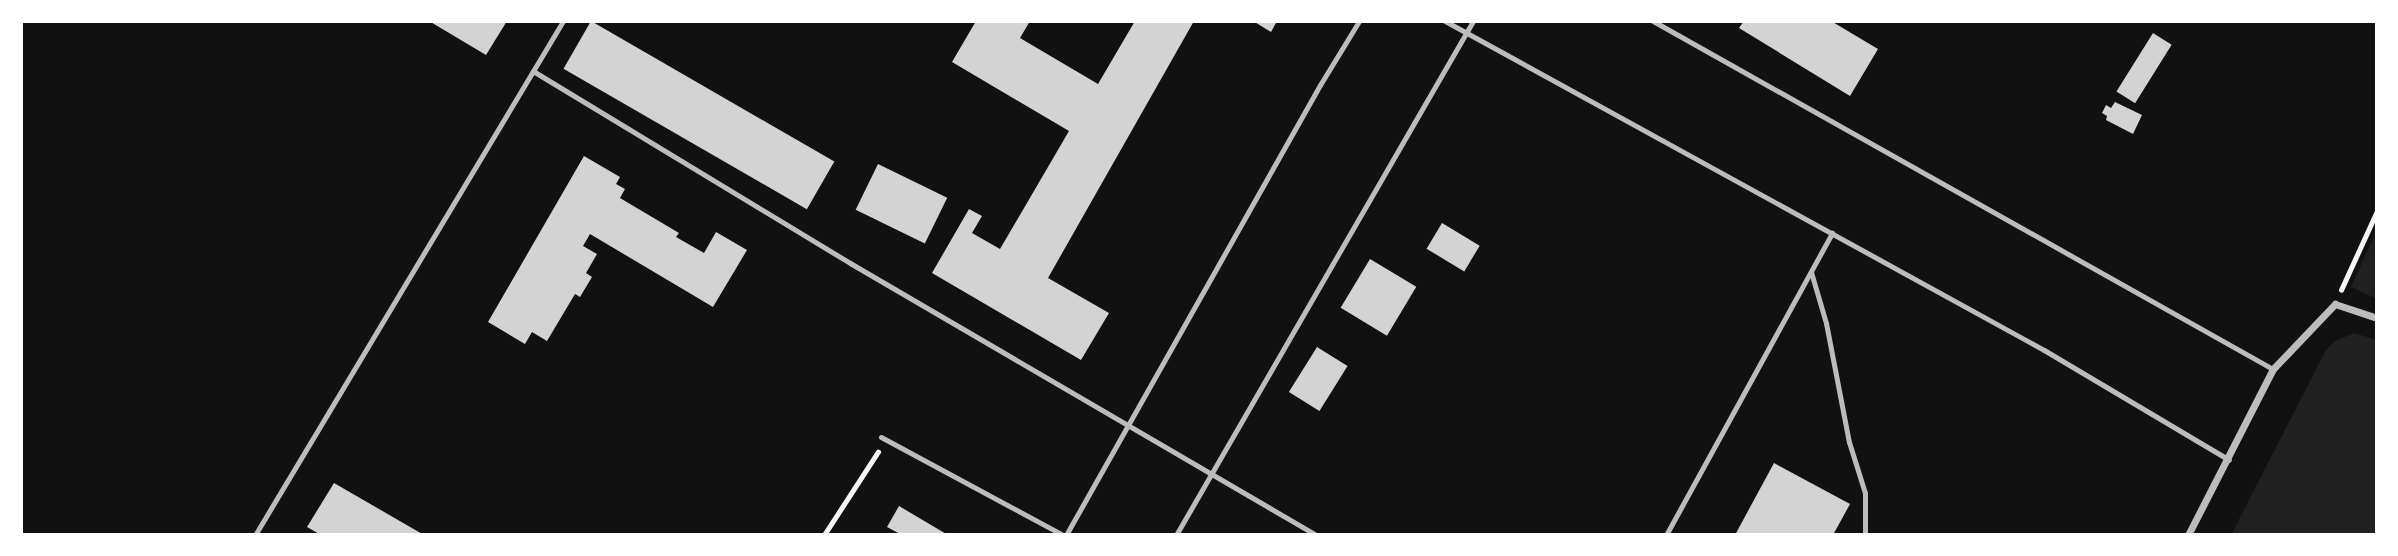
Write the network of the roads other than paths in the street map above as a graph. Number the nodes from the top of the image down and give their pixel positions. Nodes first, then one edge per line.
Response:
1 (563, 21) edge
2 (1359, 21) edge
3 (1445, 21) edge
4 (1473, 21) edge
5 (1653, 21) edge
6 (1466, 32) junction
7 (533, 71) junction
8 (1832, 233) junction
9 (1811, 272) junction
10 (2377, 318) edge
11 (2273, 369) junction
12 (1128, 426) junction
13 (883, 439) road end
14 (2229, 460) junction
15 (1212, 472) junction
16 (256, 535) edge
17 (1064, 535) edge
18 (1176, 535) edge
19 (1315, 535) edge
20 (1666, 535) edge
21 (1865, 535) edge
22 (2188, 535) edge

1 - 7 lane
2 - 12 lane
3 - 6 lane
4 - 6 lane
5 - 11 lane
6 - 8 lane
6 - 15 lane
7 - 12 lane
7 - 16 lane
8 - 9 lane
8 - 14 lane
9 - 20 lane
9 - 21 lane
10 - 11 street
11 - 14 street
12 - 15 lane
12 - 17 lane
13 - 17 lane
14 - 22 street
15 - 18 lane
15 - 19 lane

